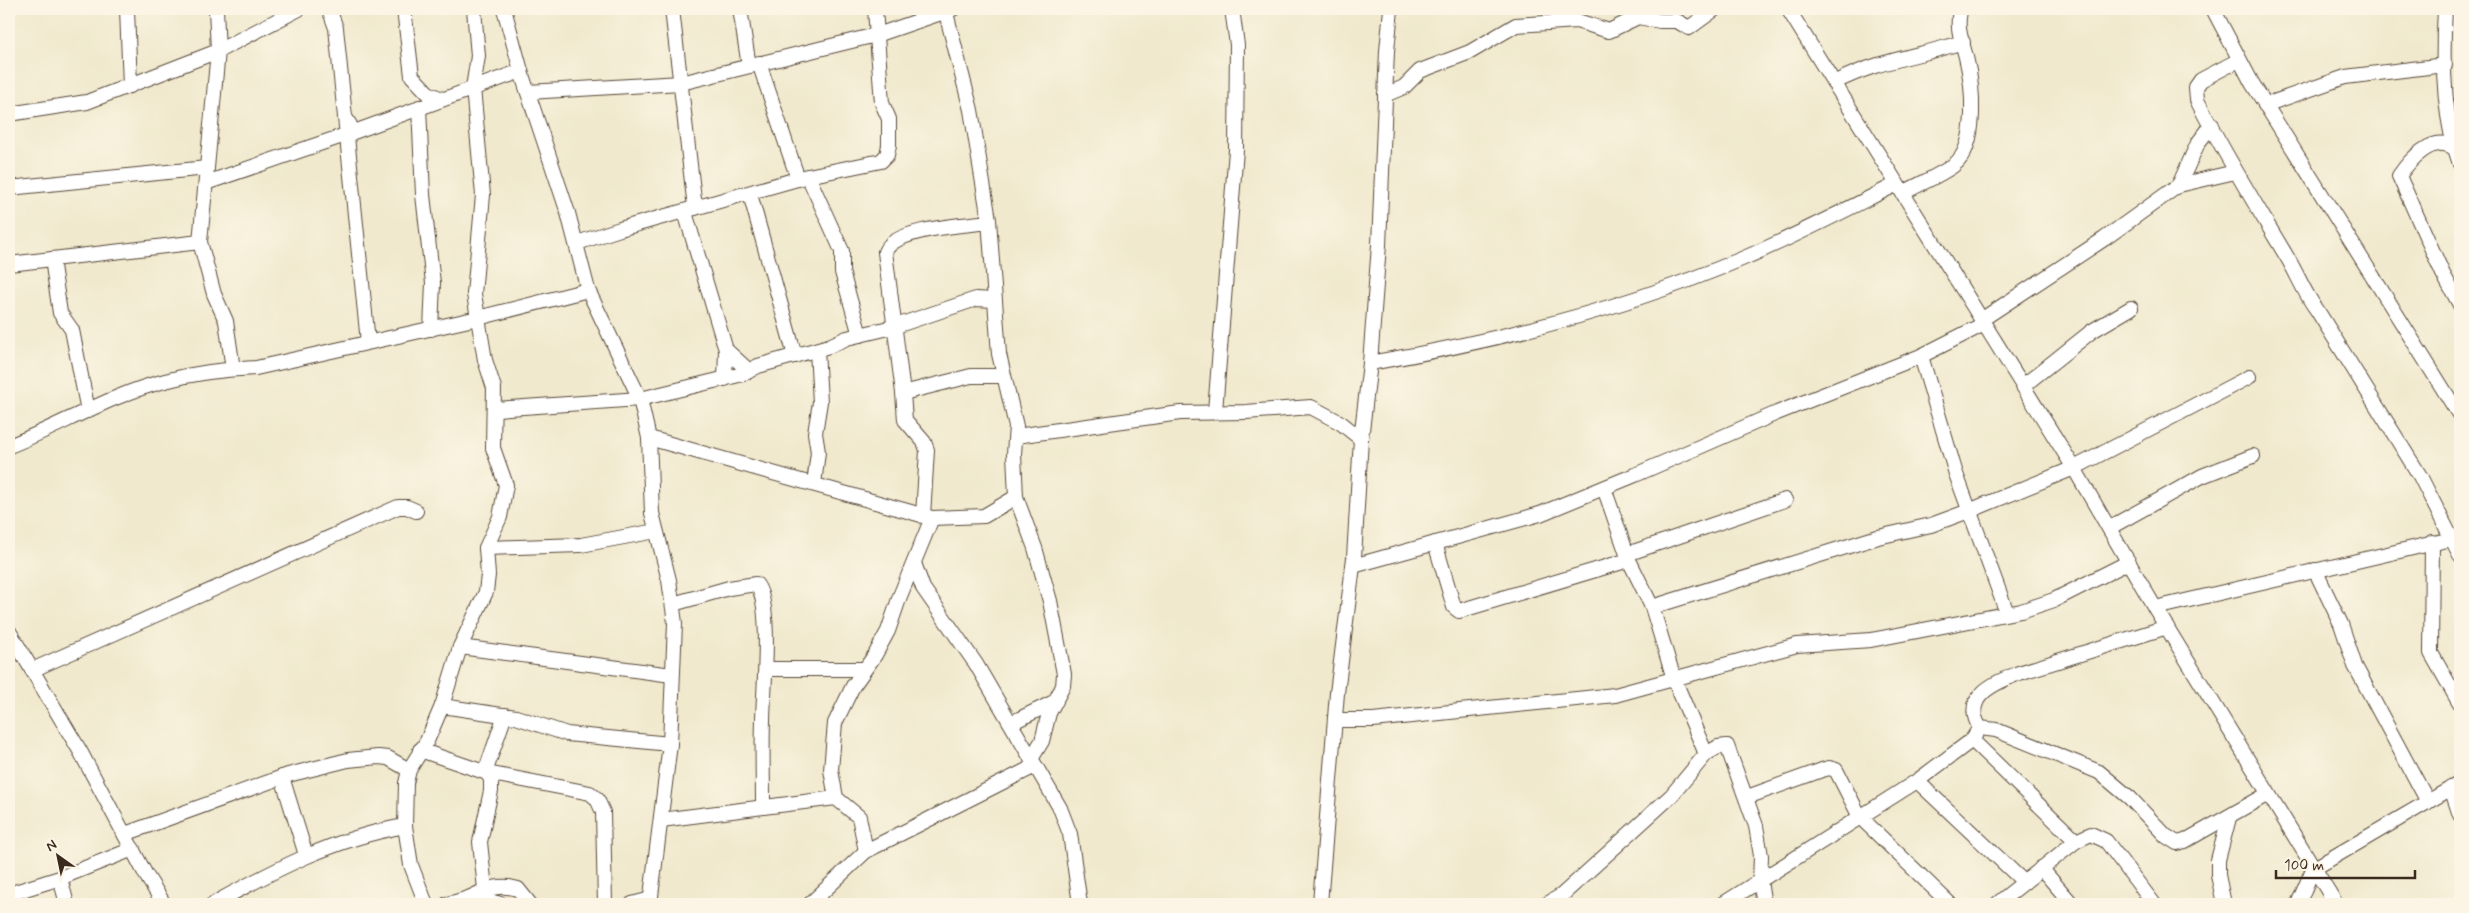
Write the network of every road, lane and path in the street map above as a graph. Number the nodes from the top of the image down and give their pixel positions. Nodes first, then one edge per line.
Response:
1 (127, 9) edge
2 (216, 9) edge
3 (299, 9) edge
4 (329, 9) edge
5 (404, 9) edge
6 (474, 9) edge
7 (504, 9) edge
8 (672, 9) edge
9 (740, 9) edge
10 (875, 9) edge
11 (948, 9) edge
12 (1232, 9) edge
13 (1392, 9) edge
14 (1715, 9) edge
15 (1788, 9) edge
16 (1961, 9) edge
17 (2213, 9) edge
18 (2445, 9) edge
19 (916, 15) edge
20 (876, 35) junction
21 (1963, 42) junction
22 (218, 51) junction
23 (2240, 60) junction
24 (754, 65) junction
25 (2445, 65) junction
26 (521, 71) junction
27 (681, 83) junction
28 (1834, 83) junction
29 (130, 86) junction
30 (473, 88) junction
31 (528, 92) junction
32 (1385, 95) junction
33 (442, 99) junction
34 (2265, 105) junction
35 (419, 107) junction
36 (9, 114) edge
37 (2212, 126) junction
38 (350, 134) junction
39 (2454, 148) junction
40 (2460, 164) edge
41 (207, 168) junction
42 (2235, 172) junction
43 (803, 178) junction
44 (206, 182) junction
45 (2179, 185) junction
46 (9, 188) edge
47 (1900, 188) junction
48 (750, 194) junction
49 (690, 210) junction
50 (989, 222) junction
51 (200, 242) junction
52 (577, 243) junction
53 (52, 260) junction
54 (9, 264) edge
55 (588, 290) junction
56 (994, 300) junction
57 (2460, 305) edge
58 (2131, 308) dead end
59 (478, 318) junction
60 (1983, 322) junction
61 (893, 327) junction
62 (431, 328) junction
63 (860, 335) junction
64 (368, 342) junction
65 (726, 350) junction
66 (817, 350) junction
67 (795, 356) junction
68 (1921, 356) junction
69 (1370, 364) junction
70 (233, 369) junction
71 (749, 371) junction
72 (1004, 376) junction
73 (2249, 377) dead end
74 (725, 379) junction
75 (2023, 386) junction
76 (903, 393) junction
77 (640, 399) junction
78 (496, 409) junction
79 (88, 411) junction
80 (1214, 411) junction
81 (2460, 416) edge
82 (1016, 436) junction
83 (649, 438) junction
84 (1361, 439) junction
85 (9, 446) edge
86 (2253, 456) dead end
87 (2074, 468) junction
88 (814, 484) junction
89 (1604, 488) junction
90 (1016, 497) junction
91 (1785, 500) dead end
92 (1969, 511) junction
93 (416, 512) dead end
94 (927, 517) junction
95 (2109, 528) junction
96 (656, 531) junction
97 (2456, 537) edge
98 (2432, 542) junction
99 (1435, 543) junction
100 (486, 548) junction
101 (2460, 555) edge
102 (1628, 557) junction
103 (2129, 562) junction
104 (914, 563) junction
105 (1353, 566) junction
106 (2314, 570) junction
107 (673, 604) junction
108 (1652, 607) junction
109 (2156, 608) junction
110 (2007, 613) junction
111 (2167, 628) junction
112 (9, 631) edge
113 (460, 647) junction
114 (864, 669) junction
115 (32, 670) junction
116 (766, 670) junction
117 (672, 675) junction
118 (1674, 679) junction
119 (1057, 700) junction
120 (2460, 704) edge
121 (442, 706) junction
122 (505, 715) junction
123 (1335, 720) junction
124 (1010, 723) junction
125 (1980, 728) junction
126 (1972, 740) junction
127 (670, 744) junction
128 (420, 750) junction
129 (1706, 754) junction
130 (1033, 762) junction
131 (409, 770) junction
132 (487, 773) junction
133 (282, 778) junction
134 (1916, 781) junction
135 (2456, 785) edge
136 (2268, 794) junction
137 (1747, 797) junction
138 (836, 798) junction
139 (2428, 802) junction
140 (763, 807) junction
141 (2460, 815) edge
142 (1860, 817) junction
143 (2229, 818) junction
144 (661, 820) junction
145 (406, 826) junction
146 (125, 834) junction
147 (2076, 841) junction
148 (133, 849) junction
149 (866, 850) junction
150 (306, 856) junction
151 (2041, 868) junction
152 (2313, 869) junction
153 (60, 878) junction
154 (1760, 882) junction
155 (2024, 882) junction
156 (485, 890) junction
157 (9, 894) edge
158 (472, 897) junction
159 (1564, 899) edge
160 (651, 901) edge
161 (67, 904) edge
162 (164, 904) edge
163 (212, 904) edge
164 (426, 904) edge
165 (446, 904) edge
166 (501, 904) edge
167 (530, 904) edge
168 (605, 904) edge
169 (632, 904) edge
170 (810, 904) edge
171 (1080, 904) edge
172 (1320, 904) edge
173 (1547, 904) edge
174 (1723, 904) edge
175 (1764, 904) edge
176 (1950, 904) edge
177 (1997, 904) edge
178 (2072, 904) edge
179 (2154, 904) edge
180 (2224, 904) edge
181 (2298, 904) edge
182 (2336, 904) edge

1 - 29 street
2 - 22 street
3 - 22 street
4 - 38 street
5 - 33 street
6 - 30 street
7 - 26 street
8 - 27 street
9 - 24 street
10 - 20 street
11 - 19 street
11 - 50 street
12 - 80 street
13 - 32 street
14 - 32 street
15 - 28 street
16 - 21 street
17 - 23 street
18 - 25 street
19 - 20 street
20 - 24 street
20 - 43 street
21 - 28 street
21 - 47 street
22 - 29 street
22 - 41 street
23 - 34 street
23 - 37 street
24 - 27 street
24 - 43 street
25 - 34 street
25 - 39 street
26 - 30 street
26 - 31 street
27 - 31 street
27 - 49 street
28 - 47 street
29 - 36 street
30 - 33 street
30 - 59 street
31 - 52 street
32 - 69 street
33 - 35 street
34 - 81 street
35 - 38 street
35 - 62 street
37 - 42 street
37 - 45 street
38 - 44 street
38 - 64 street
39 - 40 street
39 - 57 street
41 - 44 street
41 - 46 street
42 - 45 street
42 - 97 street
43 - 48 street
43 - 63 street
44 - 51 street
45 - 60 street
47 - 60 street
47 - 69 street
48 - 49 street
48 - 67 street
49 - 52 street
49 - 65 street
50 - 56 street
50 - 61 street
51 - 53 street
51 - 70 street
52 - 55 street
53 - 54 street
53 - 79 street
55 - 59 street
55 - 77 street
56 - 61 street
56 - 72 street
58 - 75 street
59 - 62 street
59 - 78 street
60 - 68 street
60 - 75 street
61 - 63 street
61 - 76 street
62 - 64 street
63 - 66 street
64 - 70 street
65 - 71 street
65 - 74 street
66 - 67 street
66 - 88 street
67 - 71 street
68 - 89 street
68 - 92 street
69 - 84 street
70 - 79 street
71 - 74 street
72 - 76 street
72 - 82 street
73 - 87 street
74 - 77 street
75 - 87 street
76 - 94 street
77 - 78 street
77 - 83 street
78 - 100 street
79 - 85 street
80 - 82 street
80 - 84 street
82 - 90 street
83 - 88 street
83 - 96 street
84 - 105 street
86 - 95 street
87 - 92 street
87 - 95 street
88 - 94 street
89 - 99 street
89 - 102 street
90 - 94 street
90 - 119 street
91 - 102 street
92 - 108 street
92 - 110 street
93 - 115 street
94 - 104 street
95 - 103 street
96 - 100 street
96 - 107 street
97 - 98 street
97 - 101 street
98 - 106 street
98 - 120 street
99 - 102 street
99 - 105 street
100 - 113 street
102 - 108 street
103 - 109 street
103 - 110 street
104 - 114 street
104 - 124 street
105 - 123 street
106 - 109 street
106 - 139 street
107 - 116 street
107 - 117 street
108 - 118 street
109 - 111 street
110 - 118 street
111 - 125 street
111 - 136 street
112 - 115 street
113 - 117 street
113 - 121 street
114 - 116 street
114 - 138 street
115 - 146 street
116 - 140 street
117 - 127 street
118 - 123 street
118 - 129 street
119 - 124 street
119 - 130 street
121 - 122 street
121 - 128 street
122 - 127 street
122 - 132 street
123 - 172 street
124 - 130 street
125 - 126 street
125 - 143 street
126 - 134 street
126 - 147 street
127 - 144 street
128 - 131 street
128 - 132 street
129 - 137 street
129 - 159 street
130 - 149 street
130 - 171 street
131 - 133 street
131 - 145 street
132 - 156 street
132 - 168 street
133 - 146 street
133 - 150 street
134 - 142 street
134 - 155 street
135 - 139 street
135 - 141 street
136 - 143 street
136 - 152 street
137 - 142 street
137 - 154 street
138 - 140 street
138 - 149 street
139 - 152 street
140 - 144 street
142 - 154 street
142 - 176 street
143 - 180 street
144 - 160 street
145 - 150 street
145 - 164 street
146 - 148 street
147 - 151 street
147 - 179 street
148 - 153 street
148 - 162 street
149 - 170 street
150 - 163 street
151 - 155 street
151 - 178 street
152 - 181 street
152 - 182 street
153 - 157 street
153 - 161 street
154 - 174 street
154 - 175 street
155 - 177 street
156 - 158 street
156 - 167 street
158 - 165 street
158 - 166 street
159 - 173 street
160 - 169 street

